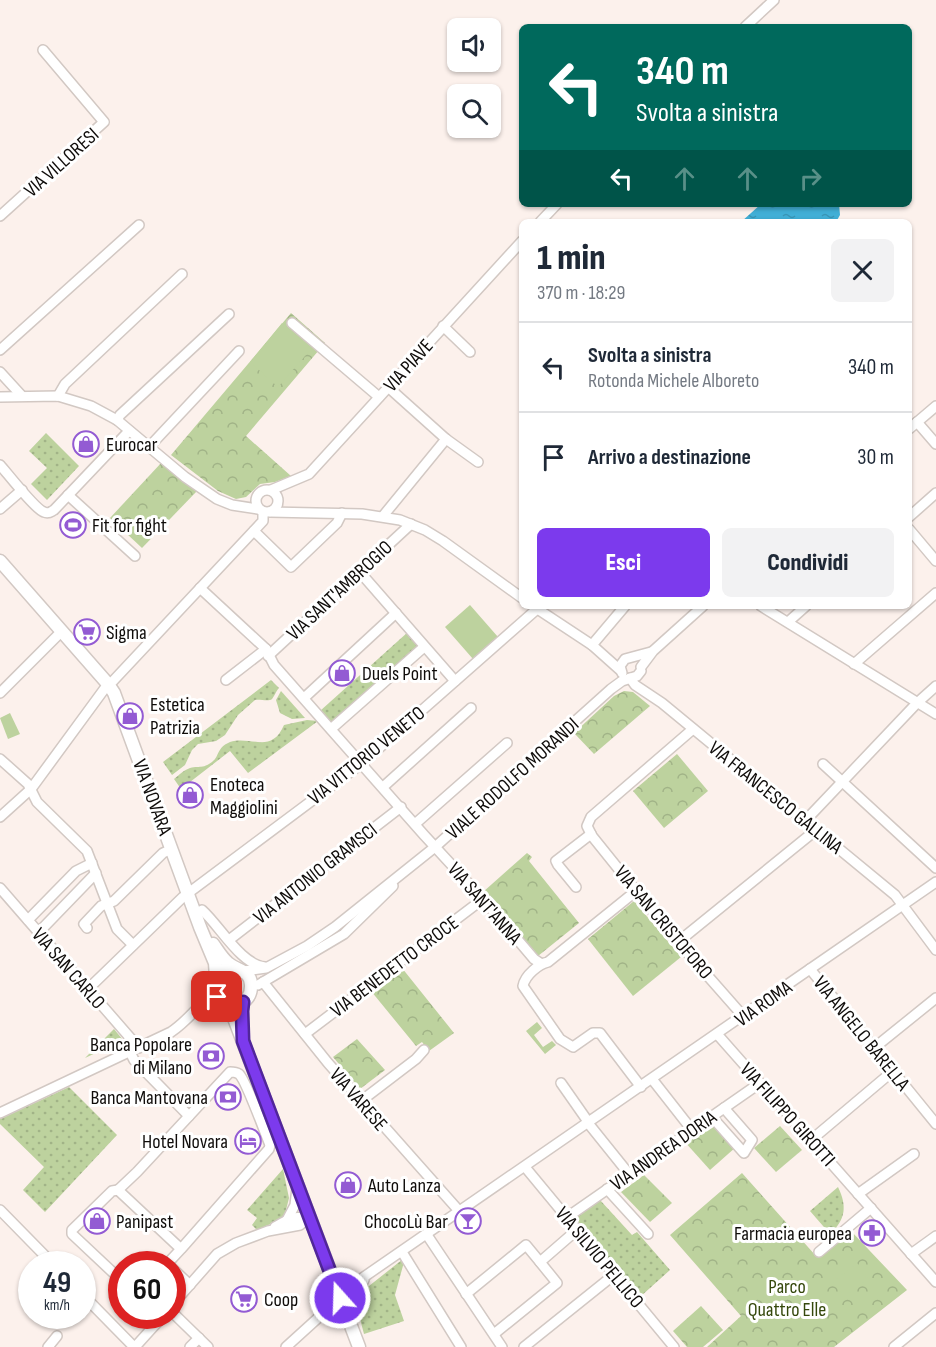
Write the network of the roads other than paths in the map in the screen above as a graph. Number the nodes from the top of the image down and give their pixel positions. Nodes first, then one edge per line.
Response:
1 (774, 0) edge
2 (748, 24) edge
3 (43, 50) dead end
4 (554, 207) edge
5 (0, 216) edge
6 (543, 219) edge
7 (139, 225) dead end
8 (519, 244) edge
9 (182, 274) dead end
10 (229, 314) dead end
11 (292, 323) dead end
12 (443, 326) junction
13 (0, 350) edge
14 (239, 351) dead end
15 (470, 352) dead end
16 (0, 372) edge
17 (388, 387) junction
18 (21, 395) junction
19 (58, 396) junction
20 (0, 397) edge
21 (378, 397) junction
22 (936, 406) edge
23 (117, 420) junction
24 (913, 425) edge
25 (129, 431) junction
26 (446, 439) junction
27 (936, 444) edge
28 (149, 447) junction
29 (478, 462) dead end
30 (0, 465) edge
31 (22, 490) junction
32 (936, 493) edge
33 (68, 495) junction
34 (275, 496) junction
35 (262, 508) junction
36 (0, 509) edge
37 (292, 512) junction
38 (342, 513) junction
39 (912, 514) edge
40 (383, 516) junction
41 (411, 524) junction
42 (254, 531) junction
43 (912, 533) edge
44 (135, 556) dead end
45 (0, 561) edge
46 (936, 561) edge
47 (359, 571) junction
48 (200, 588) junction
49 (936, 593) edge
50 (519, 596) edge
51 (534, 609) edge
52 (537, 609) edge
53 (622, 609) edge
54 (697, 609) edge
55 (766, 609) edge
56 (803, 609) edge
57 (396, 613) junction
58 (788, 622) junction
59 (62, 631) junction
60 (592, 645) junction
61 (424, 647) junction
62 (653, 651) junction
63 (267, 652) junction
64 (607, 657) junction
65 (629, 658) junction
66 (854, 664) junction
67 (641, 669) junction
68 (625, 675) junction
69 (226, 680) dead end
70 (456, 681) junction
71 (108, 684) junction
72 (936, 686) edge
73 (646, 692) junction
74 (0, 693) edge
75 (304, 698) junction
76 (918, 703) junction
77 (471, 708) dead end
78 (936, 714) edge
79 (331, 729) junction
80 (693, 729) junction
81 (507, 743) dead end
82 (0, 759) edge
83 (361, 764) junction
84 (823, 764) dead end
85 (842, 782) junction
86 (382, 787) junction
87 (31, 789) junction
88 (400, 807) junction
89 (0, 817) edge
90 (805, 821) junction
91 (415, 824) junction
92 (589, 830) junction
93 (816, 830) junction
94 (435, 847) junction
95 (172, 849) junction
96 (92, 863) junction
97 (412, 866) junction
98 (936, 868) edge
99 (96, 873) junction
100 (936, 882) edge
101 (576, 887) dead end
102 (0, 888) edge
103 (636, 891) junction
104 (188, 893) junction
105 (483, 898) junction
106 (107, 903) junction
107 (902, 905) junction
108 (198, 911) junction
109 (211, 918) junction
110 (28, 920) junction
111 (87, 928) dead end
112 (206, 930) junction
113 (38, 933) junction
114 (229, 940) junction
115 (678, 942) junction
116 (134, 945) junction
117 (936, 950) edge
118 (540, 963) junction
119 (241, 967) junction
120 (810, 969) junction
121 (215, 982) junction
122 (263, 982) junction
123 (88, 989) junction
124 (251, 990) junction
125 (936, 998) edge
126 (243, 1002) junction
127 (225, 1003) junction
128 (743, 1016) junction
129 (185, 1020) junction
130 (304, 1034) junction
131 (717, 1034) junction
132 (243, 1041) junction
133 (139, 1048) junction
134 (874, 1048) junction
135 (424, 1050) dead end
136 (129, 1052) junction
137 (893, 1071) junction
138 (652, 1079) junction
139 (561, 1083) dead end
140 (760, 1083) junction
141 (641, 1086) junction
142 (362, 1101) junction
143 (260, 1102) junction
144 (724, 1108) junction
145 (0, 1113) edge
146 (189, 1116) junction
147 (711, 1117) junction
148 (589, 1123) junction
149 (936, 1124) edge
150 (692, 1130) junction
151 (810, 1141) junction
152 (914, 1154) dead end
153 (525, 1167) junction
154 (629, 1174) junction
155 (297, 1182) junction
156 (608, 1189) junction
157 (122, 1193) junction
158 (858, 1194) junction
159 (871, 1208) junction
160 (0, 1210) edge
161 (460, 1212) junction
162 (309, 1218) junction
163 (567, 1218) junction
164 (289, 1223) junction
165 (578, 1229) junction
166 (648, 1234) dead end
167 (427, 1235) junction
168 (936, 1236) edge
169 (319, 1241) junction
170 (181, 1249) joint
171 (40, 1251) edge
172 (402, 1252) junction
173 (819, 1252) dead end
174 (911, 1254) junction
175 (540, 1262) junction
176 (108, 1268) edge
177 (331, 1274) junction
178 (615, 1274) junction
179 (186, 1281) edge
180 (936, 1282) edge
181 (190, 1285) junction
182 (355, 1287) junction
183 (186, 1289) edge
184 (466, 1294) junction
185 (340, 1298) junction
186 (96, 1308) edge
187 (936, 1313) edge
188 (186, 1325) edge
189 (151, 1329) edge
190 (353, 1332) junction
191 (494, 1334) junction
192 (57, 1336) dead end
193 (199, 1338) junction
194 (48, 1347) edge
195 (134, 1347) edge
196 (190, 1347) edge
197 (208, 1347) edge
198 (286, 1347) edge
199 (359, 1347) edge
200 (461, 1347) edge
201 (502, 1347) edge
202 (524, 1347) edge
203 (674, 1347) edge
204 (894, 1347) edge

1 - 2 street
3 - 5 street, VIA VILLORESI
4 - 6 street
7 - 13 street
8 - 12 street, VIA PIAVE
9 - 19 street
10 - 23 street
11 - 21 street
12 - 15 street
12 - 17 street, VIA PIAVE
14 - 28 street
16 - 18 street
17 - 21 street, VIA PIAVE
17 - 26 street
18 - 19 street
18 - 20 street
19 - 23 street
21 - 34 street, VIA PIAVE
22 - 24 street
23 - 25 street
24 - 27 street
25 - 28 street
25 - 33 street
26 - 29 street
26 - 40 street
28 - 35 street
30 - 31 street
31 - 33 street
31 - 36 street
32 - 39 street
33 - 44 street
34 - 35 street, VIA PIAVE
34 - 35 street
34 - 37 street
35 - 37 street
35 - 42 street
37 - 38 street
38 - 40 street
38 - 42 street
40 - 41 street
41 - 47 street, VIA SANT'AMBROGIO
41 - 50 street
42 - 48 street
43 - 46 street
45 - 59 main road, VIA NOVARA
47 - 57 street
47 - 63 street, VIA SANT'AMBROGIO
48 - 63 street, VIA SANT'ANNA
48 - 71 street
49 - 66 street
51 - 70 street, VIA VITTORIO VENETO
52 - 60 street, VIA FRANCESCO GALLINA
53 - 60 street
54 - 62 street
55 - 58 street
56 - 58 street
57 - 61 street
57 - 75 street
58 - 66 street
59 - 71 main road, VIA NOVARA
59 - 74 street
60 - 64 street, VIA FRANCESCO GALLINA
61 - 70 street
61 - 79 street
62 - 65 street
62 - 67 street
63 - 69 street
63 - 75 street, VIA SANT'ANNA
64 - 65 street
64 - 68 street, VIA FRANCESCO GALLINA
65 - 67 street
65 - 68 street
66 - 76 street
67 - 68 street
67 - 73 street
68 - 73 street, VIA FRANCESCO GALLINA
68 - 94 street, VIALE RODOLFO MORANDI
70 - 83 street, VIA VITTORIO VENETO
71 - 87 street
71 - 95 main road, VIA NOVARA
72 - 76 street
73 - 80 street, VIA FRANCESCO GALLINA
75 - 79 street, VIA SANT'ANNA
76 - 78 street
76 - 85 street
77 - 86 street
79 - 83 street, VIA SANT'ANNA
80 - 90 street, VIA FRANCESCO GALLINA
80 - 92 street
81 - 91 street
82 - 87 street
83 - 86 street, VIA SANT'ANNA
83 - 104 street, VIA VITTORIO VENETO
84 - 85 street
85 - 90 street
85 - 98 street
86 - 88 street, VIA SANT'ANNA
87 - 89 street
87 - 96 street
88 - 91 street, VIA SANT'ANNA
88 - 114 street, VIA ANTONIO GRAMSCI
90 - 93 street, VIA FRANCESCO GALLINA
91 - 94 street, VIA SANT'ANNA
92 - 101 street
92 - 103 street, VIA SAN CRISTOFORO
93 - 107 street, VIA FRANCESCO GALLINA
93 - 115 street
94 - 97 street, VIALE RODOLFO MORANDI
94 - 105 street, VIA SANT'ANNA
95 - 104 main road, VIA NOVARA
95 - 106 street
96 - 99 street
96 - 110 street
97 - 119 street, VIALE RODOLFO MORANDI
97 - 122 street, VIALE RODOLFO MORANDI
99 - 106 street
99 - 113 street
100 - 107 street, VIA ROMA
102 - 110 street, VIA SAN CARLO
103 - 115 street, VIA SAN CRISTOFORO
103 - 118 street
104 - 108 main road, VIA NOVARA
104 - 116 street, VIA VITTORIO VENETO
105 - 118 street, VIA SANT'ANNA
105 - 130 street, VIA BENEDETTO CROCE
106 - 111 street
106 - 116 street
107 - 117 street, VIA FRANCESCO GALLINA
107 - 120 street, VIA ROMA
108 - 109 street
108 - 112 main road, VIA NOVARA
108 - 121 main road, VIA NOVARA
109 - 112 street
109 - 114 street
110 - 113 street, VIA SAN CARLO
112 - 119 main road, VIA NOVARA
113 - 123 street, VIA SAN CARLO
114 - 119 street
115 - 128 street, VIA SAN CRISTOFORO
116 - 123 street, VIA VITTORIO VENETO
118 - 141 street
119 - 121 main road
119 - 124 main road
120 - 128 street, VIA ROMA
120 - 134 street, VIA ANGELO BARELLA
121 - 127 main road
121 - 129 street
122 - 124 street, VIALE RODOLFO MORANDI
122 - 130 street, VIA VARESE
123 - 133 street, VIA SAN CARLO
124 - 126 main road
125 - 134 street
126 - 127 main road
126 - 132 main road
127 - 129 street
127 - 132 main road
128 - 131 street, VIA ROMA
129 - 133 street
130 - 142 street, VIA VARESE
131 - 138 street, VIA ROMA
131 - 140 street, VIA FILIPPO GIROTTI
132 - 143 main road
133 - 136 street
134 - 137 street, VIA ANGELO BARELLA
135 - 142 street
136 - 145 street
136 - 146 street
137 - 149 street, VIA ANGELO BARELLA
137 - 151 street
138 - 141 street, VIA ROMA
138 - 150 street
139 - 148 street
140 - 144 street, VIA ANDREA DORIA
140 - 151 street, VIA FILIPPO GIROTTI
141 - 148 street, VIA ROMA
142 - 161 street, VIA VARESE
143 - 146 street
143 - 155 main road
143 - 170 street
144 - 147 street, VIA ANDREA DORIA
144 - 147 street
146 - 157 street
147 - 150 street, VIA ANDREA DORIA
148 - 153 street, VIA ROMA
148 - 154 street
150 - 154 street, VIA ANDREA DORIA
151 - 158 street, VIA FILIPPO GIROTTI
152 - 158 street
153 - 161 street, VIA ROMA
153 - 163 street, VIA SILVIO PELLICO
154 - 156 street, VIA ANDREA DORIA
155 - 162 main road
155 - 164 street
156 - 163 street, VIA ANDREA DORIA
156 - 166 street
157 - 170 street
157 - 176 street
158 - 159 street, VIA FILIPPO GIROTTI
159 - 173 street
159 - 174 street, VIA FILIPPO GIROTTI
160 - 171 street
161 - 167 street, VIA ROMA
162 - 164 street
162 - 169 main road
163 - 165 street, VIA SILVIO PELLICO
164 - 169 street
164 - 181 street
165 - 175 street
165 - 178 street, VIA SILVIO PELLICO
167 - 172 street, VIA ROMA
167 - 184 street
168 - 174 street
169 - 177 main road
172 - 182 street, VIA ROMA
172 - 200 street
174 - 180 street, VIA FILIPPO GIROTTI
175 - 184 street
175 - 191 street
177 - 182 street
177 - 185 main road
178 - 202 street
178 - 203 street, VIA SILVIO PELLICO
179 - 181 street
181 - 183 street
182 - 185 street, VIA ROMA
182 - 190 street
184 - 191 street
185 - 190 main road
185 - 198 street, VIA ROMA
186 - 195 street
187 - 204 street
188 - 193 street
189 - 195 street
190 - 199 main road
191 - 201 street
192 - 194 street
193 - 196 street
193 - 197 street

